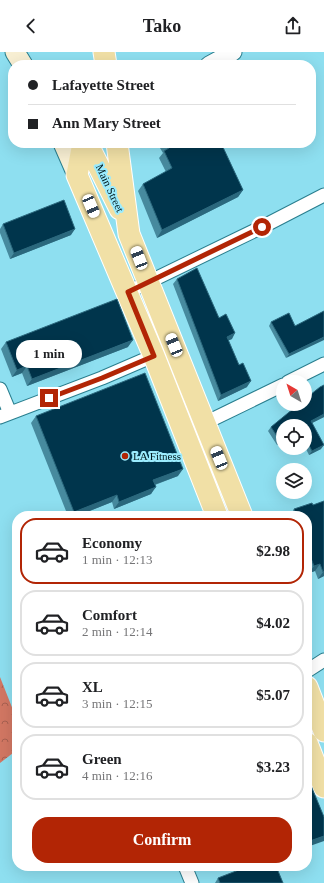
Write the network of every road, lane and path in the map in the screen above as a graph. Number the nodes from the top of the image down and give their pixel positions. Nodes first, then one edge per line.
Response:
1 (233, 52) edge
2 (218, 60) edge
3 (65, 148) edge
4 (82, 148) edge
5 (90, 148) edge
6 (118, 148) edge
7 (77, 174) junction
8 (324, 195) edge
9 (129, 234) junction
10 (148, 283) junction
11 (128, 292) junction
12 (174, 345) junction
13 (154, 356) junction
14 (324, 364) edge
15 (302, 375) edge
16 (276, 388) edge
17 (0, 389) edge
18 (5, 415) edge
19 (204, 421) junction
20 (185, 435) junction
21 (215, 511) edge
22 (240, 511) edge
23 (324, 660) edge
24 (312, 668) edge
25 (312, 700) edge
26 (324, 731) edge
27 (312, 735) edge
28 (312, 755) edge
29 (324, 787) edge
30 (187, 871) edge
31 (192, 883) edge

1 - 2 street
3 - 7 main road
4 - 7 main road
5 - 9 main road, Main Street
6 - 9 main road
7 - 11 main road
8 - 10 street
9 - 10 main road
10 - 11 street
10 - 12 main road
11 - 13 main road
12 - 13 street
12 - 19 main road
13 - 18 street
13 - 20 main road
14 - 15 street
16 - 19 street
17 - 18 street
19 - 20 main road
19 - 22 main road
20 - 21 main road
23 - 24 street
25 - 26 main road
26 - 27 street
28 - 29 main road
30 - 31 street

